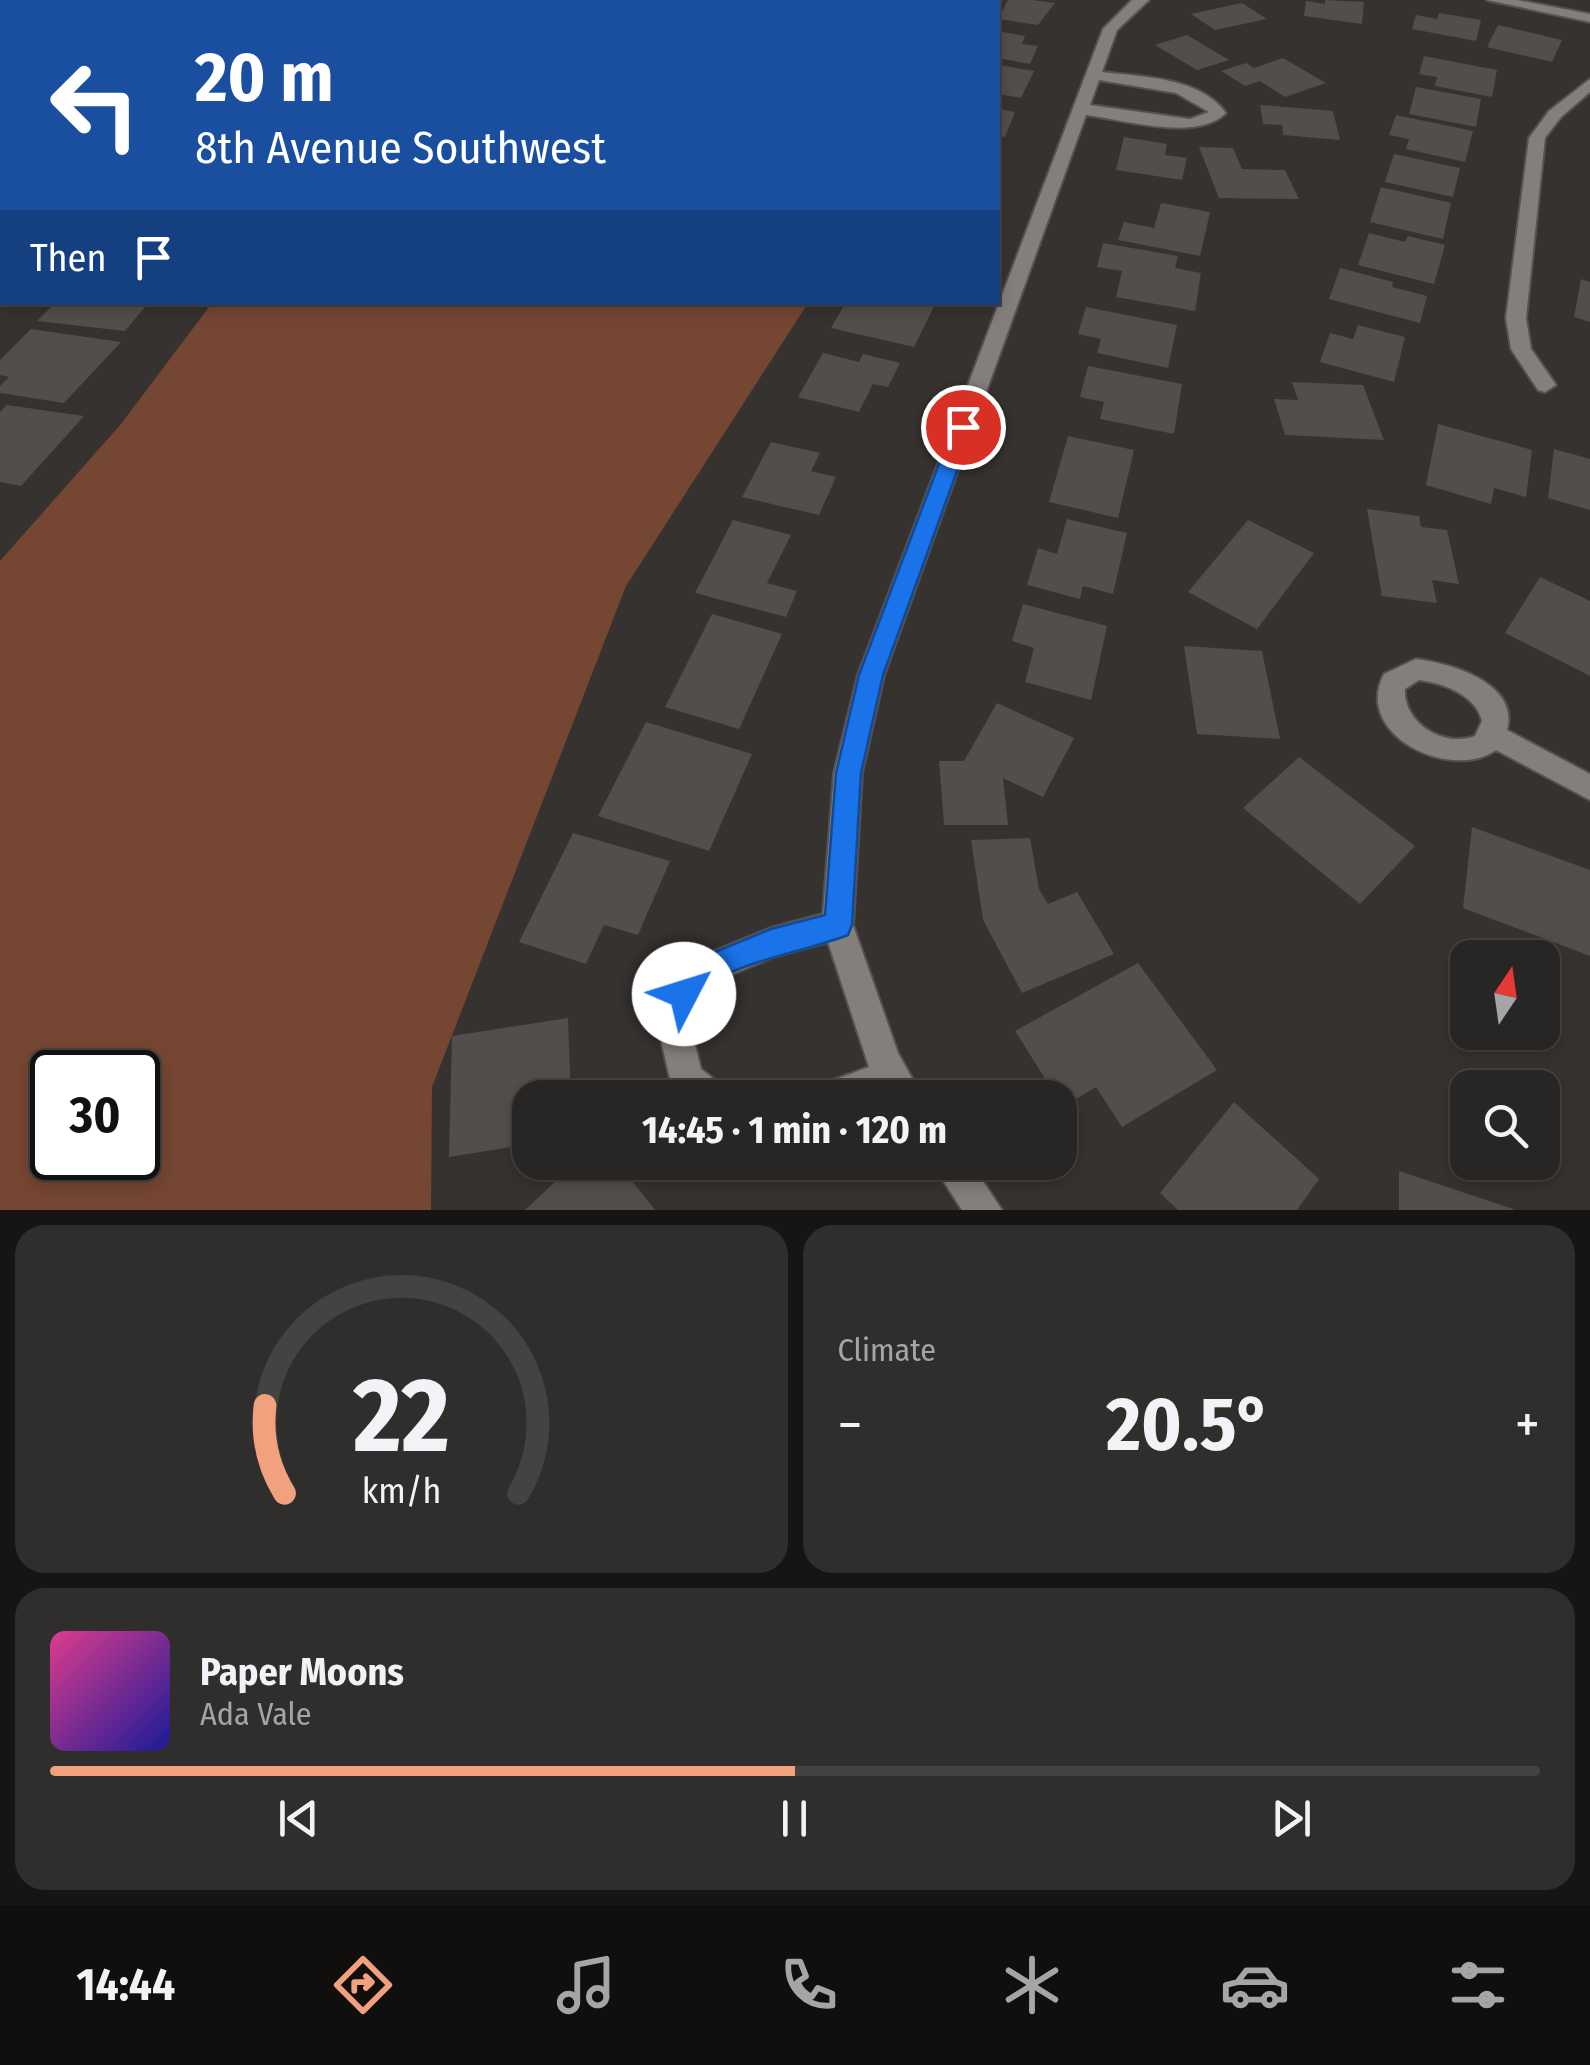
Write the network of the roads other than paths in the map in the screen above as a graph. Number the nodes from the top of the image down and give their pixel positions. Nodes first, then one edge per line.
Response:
1 (1142, 0) edge
2 (1494, 0) edge
3 (1590, 18) edge
4 (1093, 75) junction
5 (1590, 84) edge
6 (1080, 109) junction
7 (1544, 385) dead end
8 (1492, 736) dead end
9 (1590, 788) edge
10 (838, 925) junction
11 (688, 1080) edge
12 (896, 1080) edge
13 (962, 1180) edge
14 (984, 1210) edge

1 - 4 street
2 - 3 street
4 - 6 street
4 - 6 street
5 - 7 street
6 - 10 street
8 - 9 street
10 - 11 street
10 - 12 street
13 - 14 street

